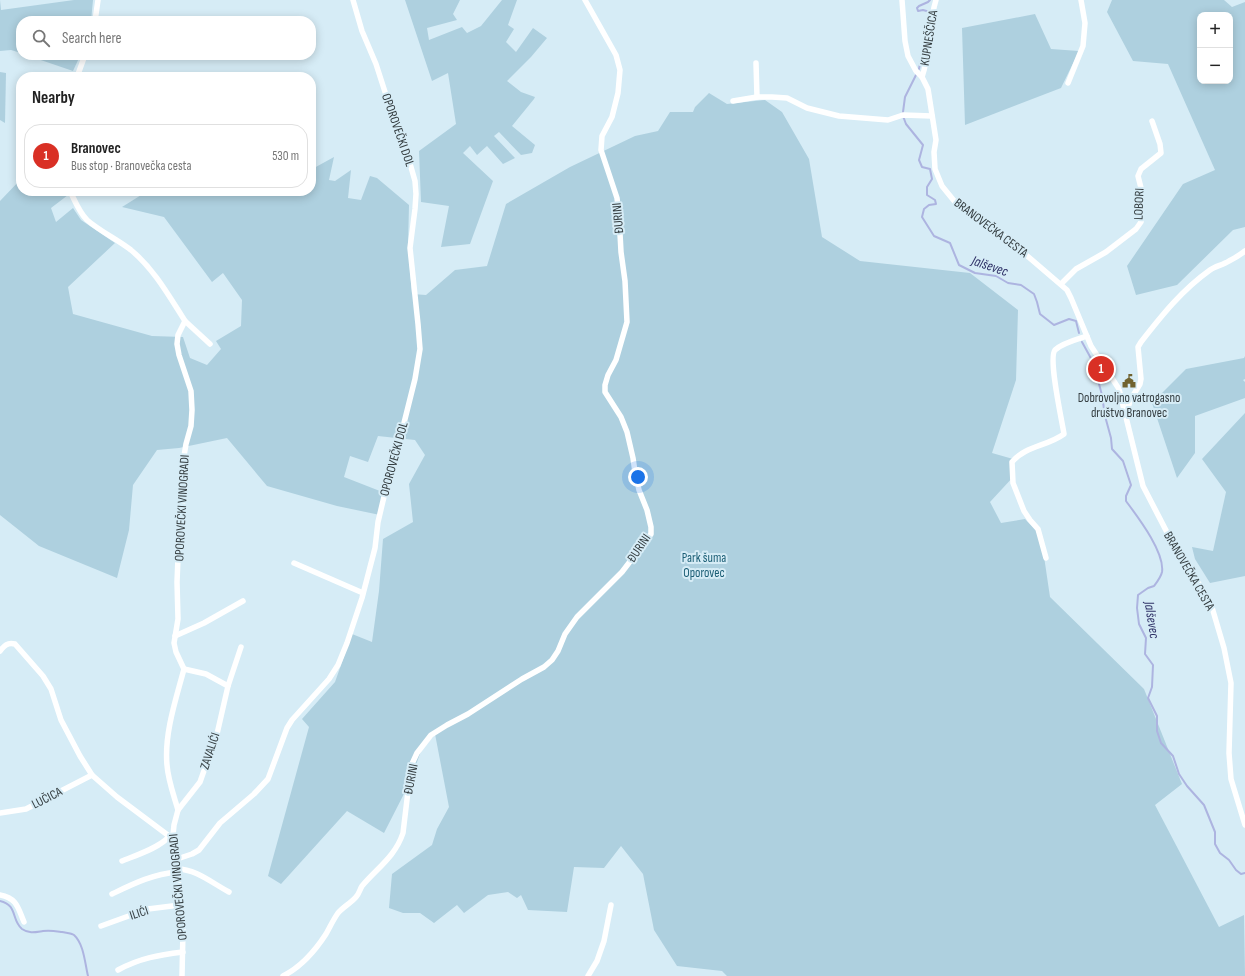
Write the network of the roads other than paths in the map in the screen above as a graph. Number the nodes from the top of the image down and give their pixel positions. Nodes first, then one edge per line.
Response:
1 (98, 0) edge
2 (353, 0) edge
3 (586, 0) edge
4 (902, 0) edge
5 (936, 0) edge
6 (1081, 0) edge
7 (96, 16) edge
8 (82, 60) edge
9 (756, 63) dead end
10 (79, 72) edge
11 (920, 74) junction
12 (1068, 83) dead end
13 (758, 97) junction
14 (733, 101) dead end
15 (932, 116) junction
16 (1152, 121) dead end
17 (72, 196) edge
18 (1245, 251) edge
19 (1061, 284) junction
20 (185, 321) junction
21 (1087, 336) junction
22 (210, 344) dead end
23 (1125, 415) junction
24 (1046, 558) dead end
25 (294, 563) dead end
26 (363, 593) junction
27 (244, 601) dead end
28 (175, 636) junction
29 (241, 647) dead end
30 (0, 651) edge
31 (184, 669) junction
32 (228, 686) junction
33 (92, 774) junction
34 (178, 810) junction
35 (0, 813) edge
36 (1245, 825) edge
37 (171, 835) junction
38 (176, 859) junction
39 (122, 861) dead end
40 (177, 871) junction
41 (229, 892) dead end
42 (112, 894) dead end
43 (0, 895) edge
44 (180, 905) junction
45 (611, 905) dead end
46 (24, 922) dead end
47 (100, 926) dead end
48 (183, 952) junction
49 (118, 970) dead end
50 (182, 976) edge
51 (283, 976) edge
52 (588, 976) edge

1 - 7 street
2 - 26 street, OPOROVEČKI DOL
3 - 51 street, ĐURINI
4 - 11 street, BRANOVEČKA CESTA
5 - 11 street, KUPNEŠČICA
6 - 12 street
8 - 10 street
9 - 13 street
11 - 15 street, BRANOVEČKA CESTA
13 - 14 street
13 - 15 street
15 - 19 street, BRANOVEČKA CESTA
16 - 19 street, LOBORI
17 - 20 street
18 - 23 street
19 - 21 street, BRANOVEČKA CESTA
20 - 22 street
20 - 28 street, OPOROVEČKI VINOGRADI
21 - 23 street, BRANOVEČKA CESTA
21 - 24 street
23 - 36 street, BRANOVEČKA CESTA
25 - 26 street
26 - 38 street, OPOROVEČKI DOL
27 - 28 street
28 - 31 street, OPOROVEČKI VINOGRADI
29 - 32 street, ZAVALIĆI
30 - 33 street
31 - 32 street
31 - 34 street, OPOROVEČKI VINOGRADI
32 - 34 street, ZAVALIĆI
33 - 35 street, LUČICA
33 - 37 street
34 - 37 street, OPOROVEČKI VINOGRADI
37 - 38 street, OPOROVEČKI VINOGRADI
37 - 39 street
38 - 40 street, OPOROVEČKI VINOGRADI
40 - 41 street
40 - 42 street
40 - 44 street, OPOROVEČKI VINOGRADI
43 - 46 street
44 - 47 street, ILIĆI
44 - 48 street, OPOROVEČKI VINOGRADI
45 - 52 street
48 - 49 street
48 - 50 street, OPOROVEČKI VINOGRADI

